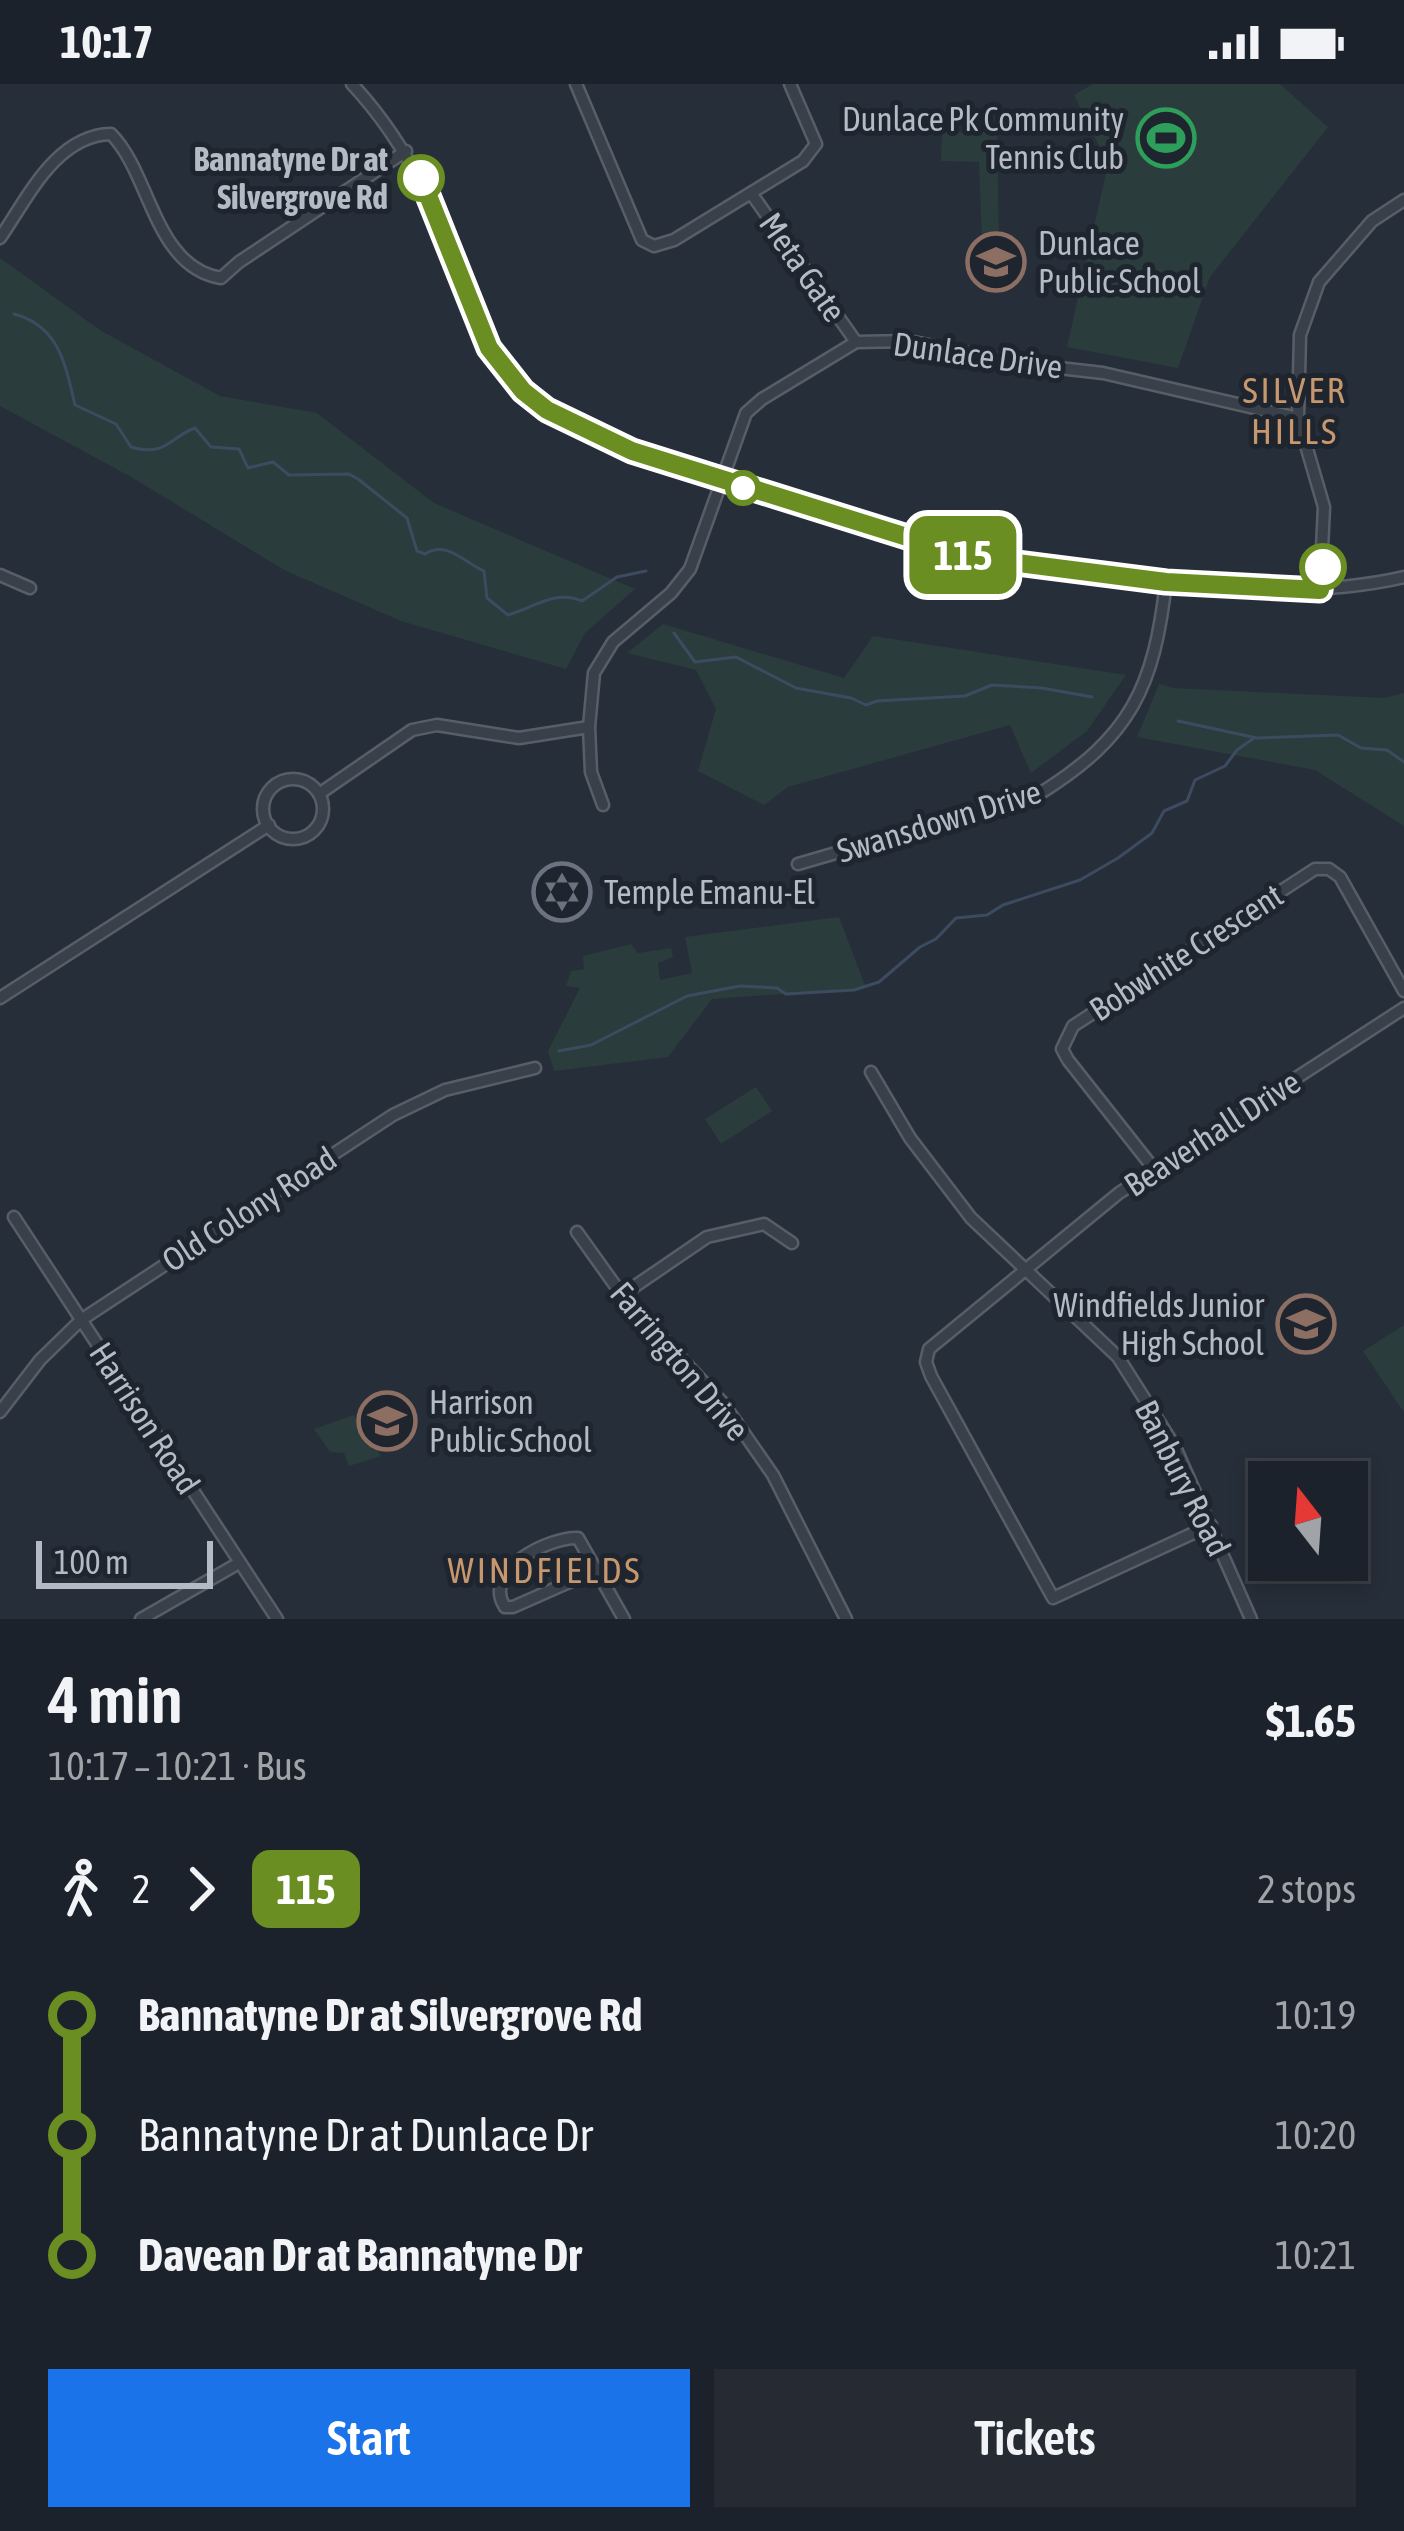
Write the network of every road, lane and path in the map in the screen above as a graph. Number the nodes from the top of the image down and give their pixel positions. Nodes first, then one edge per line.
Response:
1 (352, 84) edge
2 (576, 84) edge
3 (790, 84) edge
4 (406, 151) junction
5 (751, 193) junction
6 (1404, 200) edge
7 (0, 238) edge
8 (856, 342) junction
9 (1298, 418) junction
10 (722, 482) junction
11 (0, 575) edge
12 (1404, 577) edge
13 (1166, 582) junction
14 (30, 588) dead end
15 (1320, 590) junction
16 (589, 727) junction
17 (319, 794) junction
18 (603, 805) dead end
19 (268, 825) junction
20 (799, 864) dead end
21 (1404, 991) edge
22 (0, 998) edge
23 (1404, 1008) edge
24 (536, 1068) dead end
25 (871, 1072) dead end
26 (1154, 1168) junction
27 (14, 1217) dead end
28 (577, 1232) dead end
29 (792, 1243) dead end
30 (1026, 1268) junction
31 (622, 1295) junction
32 (81, 1320) junction
33 (0, 1412) edge
34 (1210, 1525) junction
35 (239, 1563) junction
36 (599, 1569) junction
37 (141, 1619) edge
38 (277, 1619) edge
39 (624, 1619) edge
40 (847, 1619) edge
41 (1251, 1619) edge

1 - 4 street
2 - 5 street
3 - 5 street
4 - 7 street
4 - 10 street
5 - 8 street, Meta Gate
6 - 9 street
8 - 9 street, Dunlace Drive
8 - 10 street, Dunlace Drive
9 - 15 street
10 - 13 street
10 - 16 street, Dunlace Drive
11 - 14 street
12 - 15 street
13 - 15 street
13 - 20 street, Swansdown Drive
16 - 17 street
16 - 18 street, Dunlace Drive
17 - 19 street
17 - 19 street
19 - 22 street
21 - 26 street, Bobwhite Crescent
23 - 26 street, Beaverhall Drive
24 - 32 street, Old Colony Road
25 - 30 street, Banbury Road
26 - 30 street, Beaverhall Drive
27 - 32 street, Harrison Road
28 - 31 street, Farrington Drive
29 - 31 street
30 - 34 street, Banbury Road
30 - 34 street, Beaverhall Drive
31 - 40 street, Farrington Drive
32 - 33 street, Old Colony Road
32 - 35 street, Harrison Road
34 - 41 street, Banbury Road
35 - 37 street
35 - 38 street, Harrison Road
36 - 36 street
36 - 39 street

